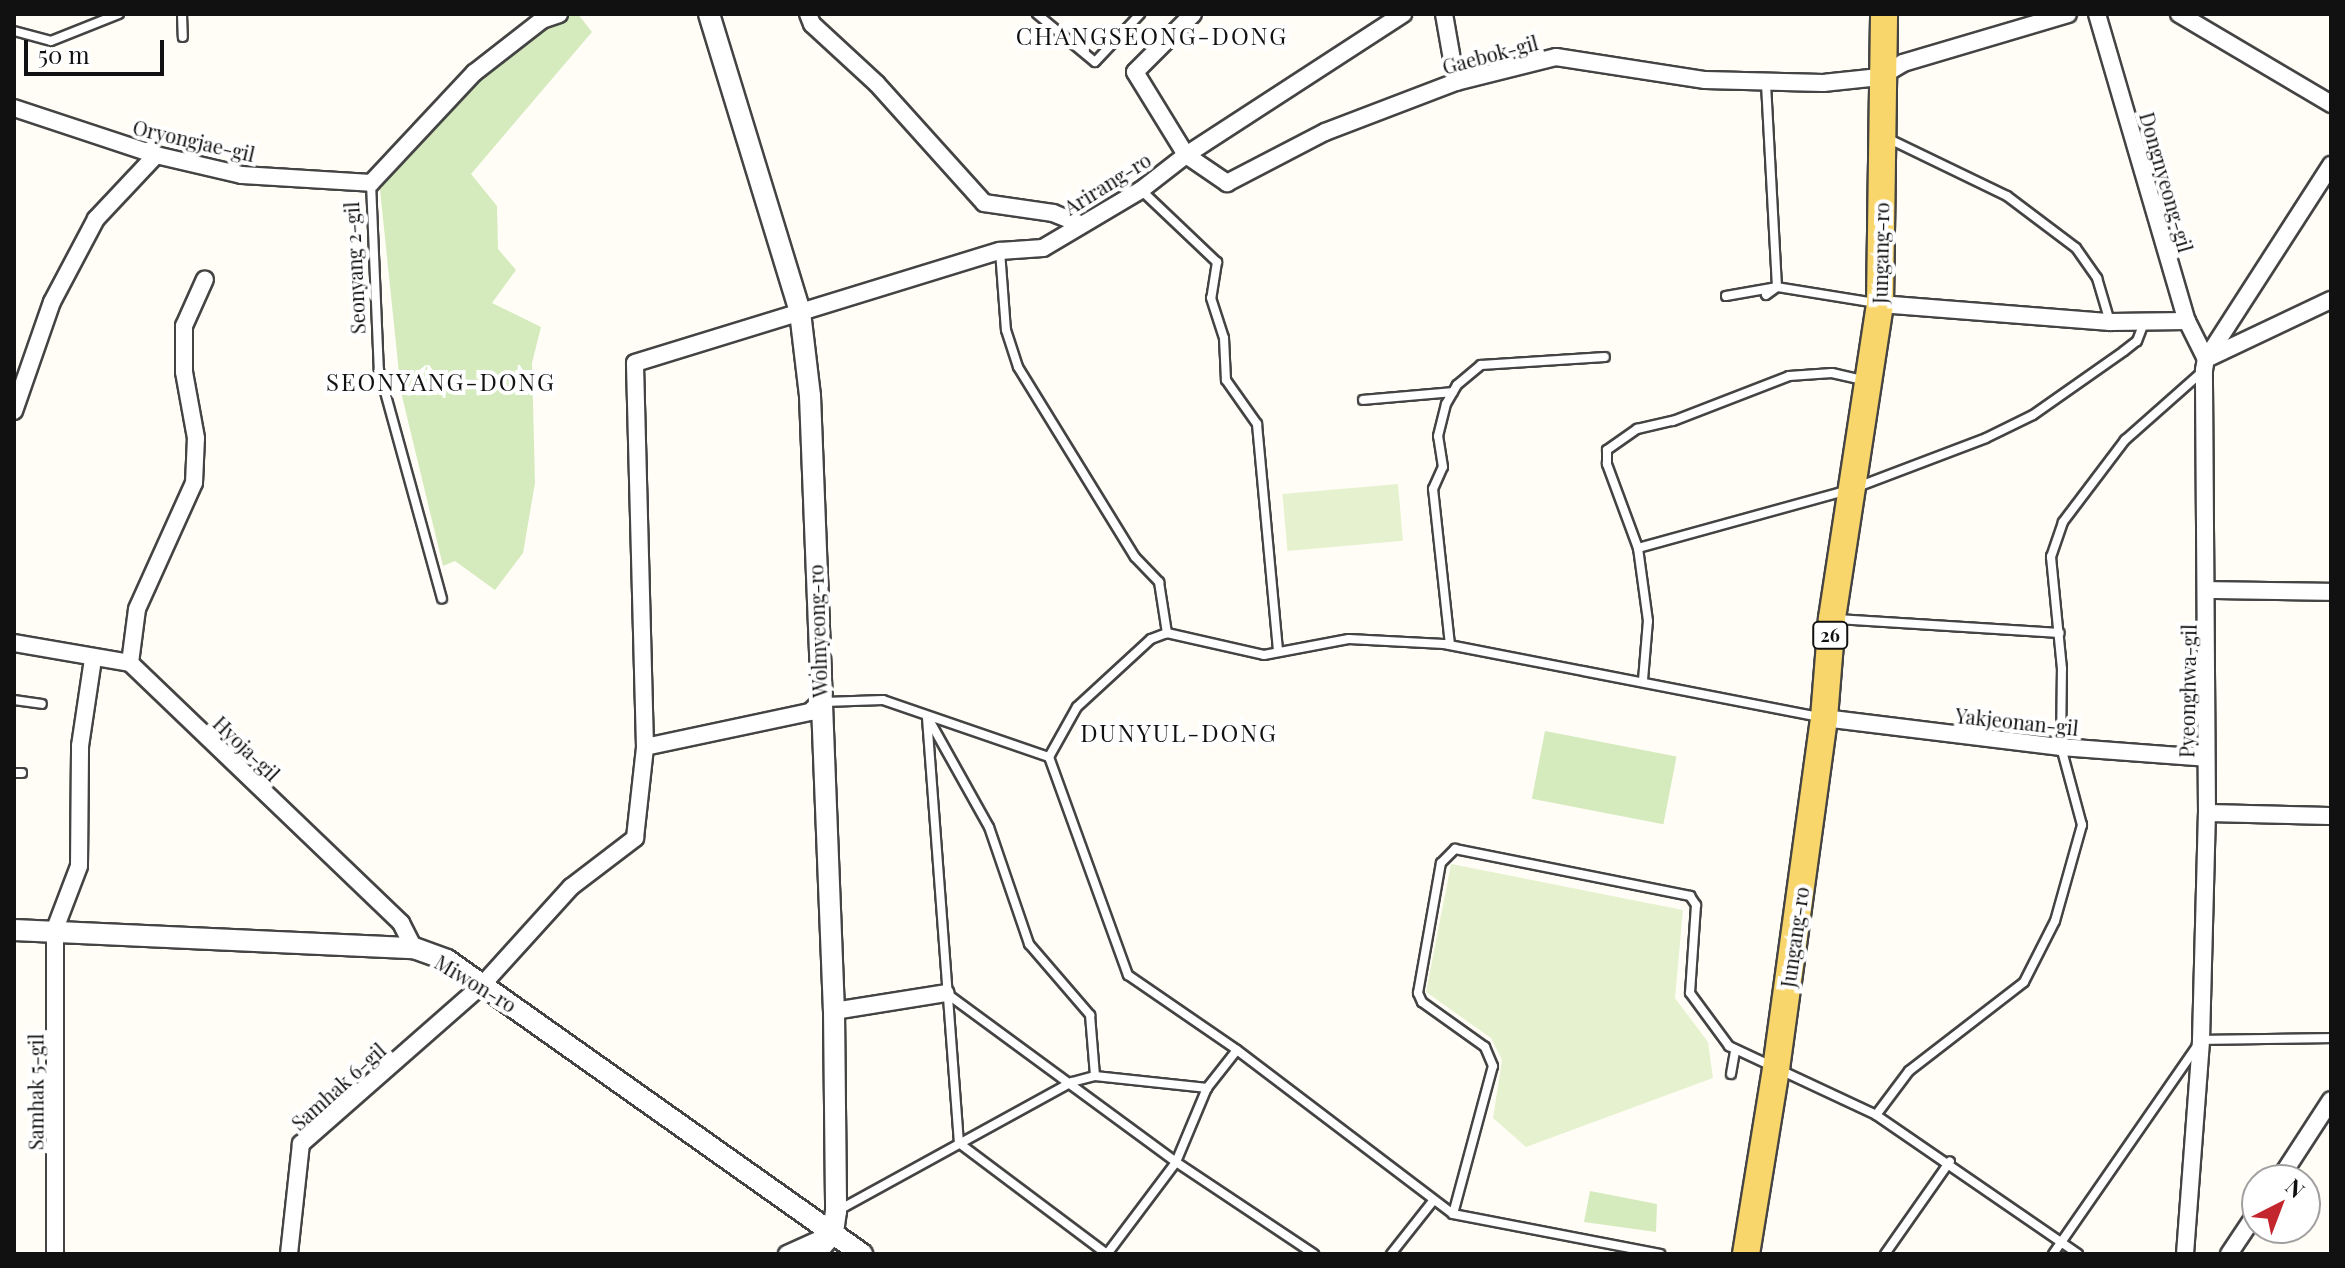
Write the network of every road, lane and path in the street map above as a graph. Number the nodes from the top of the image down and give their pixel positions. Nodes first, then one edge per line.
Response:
1 (119, 14) edge
2 (182, 14) edge
3 (559, 14) edge
4 (709, 14) edge
5 (808, 14) edge
6 (1037, 14) edge
7 (1140, 14) edge
8 (1193, 14) edge
9 (1403, 14) edge
10 (1444, 14) edge
11 (1884, 14) edge
12 (2068, 14) edge
13 (2097, 14) edge
14 (2179, 14) edge
15 (14, 31) edge
16 (183, 37) dead end
17 (1880, 77) junction
18 (1456, 82) junction
19 (1766, 82) junction
20 (2331, 104) edge
21 (14, 108) edge
22 (1883, 136) junction
23 (156, 155) junction
24 (1186, 155) junction
25 (2331, 165) edge
26 (371, 183) junction
27 (1141, 190) junction
28 (1078, 223) junction
29 (1000, 251) junction
30 (205, 279) dead end
31 (1777, 287) junction
32 (1766, 295) dead end
33 (1726, 296) dead end
34 (2331, 300) edge
35 (1880, 304) junction
36 (800, 312) junction
37 (2187, 321) junction
38 (2110, 322) junction
39 (2144, 323) junction
40 (1605, 357) dead end
41 (2205, 364) junction
42 (1871, 383) junction
43 (1453, 392) junction
44 (1363, 400) dead end
45 (14, 411) edge
46 (1852, 489) junction
47 (1638, 548) junction
48 (2208, 590) junction
49 (2331, 592) edge
50 (442, 598) dead end
51 (1832, 618) junction
52 (1167, 633) junction
53 (2060, 633) junction
54 (14, 643) edge
55 (1450, 645) junction
56 (1278, 651) junction
57 (93, 659) junction
58 (130, 663) junction
59 (1643, 680) junction
60 (14, 700) edge
61 (819, 703) junction
62 (42, 704) dead end
63 (927, 718) junction
64 (1824, 718) junction
65 (645, 747) junction
66 (2061, 747) junction
67 (1049, 757) junction
68 (2206, 758) junction
69 (2207, 813) junction
70 (2331, 816) edge
71 (55, 929) junction
72 (14, 930) edge
73 (414, 948) junction
74 (484, 983) junction
75 (946, 993) junction
76 (834, 1011) junction
77 (2331, 1038) edge
78 (2201, 1040) junction
79 (1237, 1050) junction
80 (1735, 1051) junction
81 (1776, 1069) junction
82 (1731, 1074) dead end
83 (1095, 1076) junction
84 (1072, 1082) junction
85 (1207, 1088) junction
86 (2331, 1100) edge
87 (1876, 1115) junction
88 (959, 1143) junction
89 (1950, 1161) junction
90 (1176, 1162) junction
91 (2289, 1164) edge
92 (1433, 1201) junction
93 (836, 1211) junction
94 (1453, 1214) junction
95 (833, 1233) junction
96 (2241, 1236) edge
97 (2062, 1242) junction
98 (55, 1254) edge
99 (289, 1254) edge
100 (787, 1254) edge
101 (815, 1254) edge
102 (862, 1254) edge
103 (1107, 1254) edge
104 (1314, 1254) edge
105 (1391, 1254) edge
106 (1660, 1254) edge
107 (1746, 1254) edge
108 (1885, 1254) edge
109 (2053, 1254) edge
110 (2078, 1254) edge
111 (2185, 1254) edge
112 (2229, 1254) edge

1 - 15 lane
2 - 16 lane
3 - 26 street, Seonyang 2-gil
4 - 36 street, Wolmyeong-ro
5 - 28 street
6 - 7 lane
8 - 24 street
9 - 24 street, Arirang-ro
10 - 18 street
11 - 17 main road, Jungang-ro / 26
12 - 17 street
13 - 37 street, Dongnyeong-gil
14 - 20 street
17 - 19 street, Gaebok-gil
17 - 22 main road, Jungang-ro / 26
18 - 19 street, Gaebok-gil
18 - 24 street, Gaebok-gil
19 - 31 lane
21 - 23 street, Oryongjae-gil
22 - 35 main road, Jungang-ro / 26
22 - 38 lane
23 - 26 street, Oryongjae-gil
23 - 45 street
24 - 27 street, Arirang-ro
25 - 41 street
26 - 50 lane, Seonyang 2-gil
27 - 28 street, Arirang-ro
27 - 56 lane
28 - 29 street, Arirang-ro
29 - 36 street, Arirang-ro
29 - 52 lane
30 - 58 street
31 - 32 lane
31 - 33 lane
31 - 35 lane
34 - 41 street
35 - 38 street
35 - 42 main road, Jungang-ro / 26
36 - 61 street, Wolmyeong-ro
36 - 65 street, Arirang-ro
37 - 39 street
37 - 41 street, Dongnyeong-gil
38 - 39 street
39 - 46 lane
40 - 43 lane
41 - 48 street, Pyeonghwa-gil
41 - 53 lane
42 - 46 main road, Jungang-ro / 26
42 - 47 lane
43 - 44 lane
43 - 55 lane
46 - 47 lane
46 - 51 main road, Jungang-ro / 26
47 - 59 lane
48 - 49 street
48 - 68 street, Pyeonghwa-gil
51 - 53 lane
51 - 64 main road, Jungang-ro / 26
52 - 56 lane
52 - 67 lane
53 - 66 lane
54 - 57 street
55 - 56 lane
55 - 59 lane
57 - 58 street
57 - 71 street
58 - 73 street, Hyoja-gil
59 - 64 lane
60 - 62 lane
61 - 63 lane
61 - 65 street
61 - 76 street, Wolmyeong-ro
63 - 67 lane
63 - 75 lane
63 - 83 lane
64 - 66 street, Yakjeonan-gil
64 - 81 main road, Jungang-ro / 26
65 - 74 street, Samhak 6-gil
66 - 68 street, Yakjeonan-gil
66 - 87 lane
67 - 79 lane
68 - 69 street, Pyeonghwa-gil
69 - 70 street
69 - 78 street, Pyeonghwa-gil
71 - 72 street, Miwon-ro
71 - 73 street, Miwon-ro
71 - 98 street, Samhak 5-gil
73 - 74 street, Miwon-ro
74 - 95 street, Miwon-ro
74 - 99 street, Samhak 6-gil
75 - 76 street
75 - 84 lane
75 - 88 lane
76 - 93 street, Wolmyeong-ro
77 - 78 lane
78 - 97 lane
78 - 111 street, Pyeonghwa-gil
79 - 85 lane
79 - 92 lane
80 - 81 lane
80 - 82 lane
80 - 94 lane
81 - 87 lane
81 - 107 main road, Jungang-ro / 26
83 - 84 lane
83 - 85 lane
84 - 88 lane
84 - 90 lane
85 - 90 lane
86 - 91 street
87 - 89 lane
88 - 93 lane
88 - 103 lane
89 - 97 lane
89 - 108 lane
90 - 103 lane
90 - 104 lane
92 - 94 lane
92 - 105 lane
93 - 95 street, Wolmyeong-ro
94 - 106 lane
95 - 100 street
95 - 101 street
95 - 102 street, Miwon-ro
96 - 112 street
97 - 109 lane
97 - 110 lane

